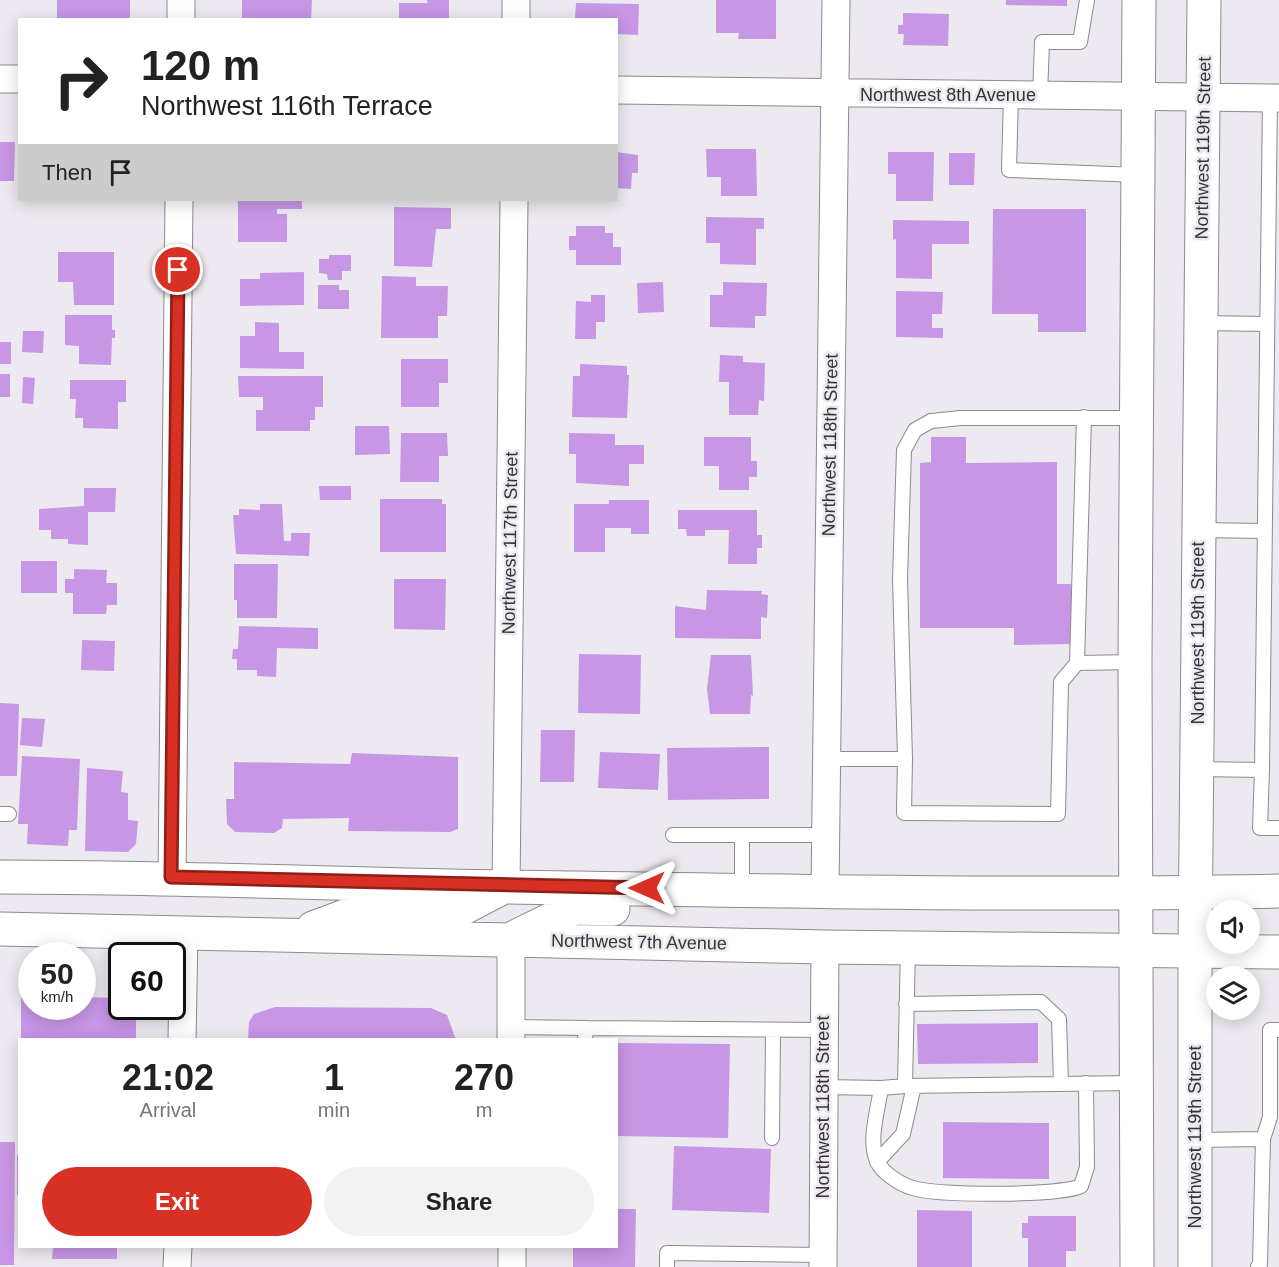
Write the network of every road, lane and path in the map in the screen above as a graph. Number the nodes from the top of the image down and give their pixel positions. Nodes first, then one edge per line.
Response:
1 (181, 0) edge
2 (516, 0) edge
3 (836, 0) edge
4 (1087, 0) edge
5 (1139, 0) edge
6 (1204, 0) edge
7 (180, 18) edge
8 (516, 18) edge
9 (0, 79) edge
10 (18, 79) edge
11 (618, 90) edge
12 (835, 94) junction
13 (1011, 95) junction
14 (1040, 95) junction
15 (1138, 96) junction
16 (1203, 96) junction
17 (1274, 98) edge
18 (1274, 170) edge
19 (1138, 175) junction
20 (179, 201) edge
21 (514, 201) edge
22 (1201, 323) junction
23 (1267, 324) junction
24 (1084, 417) junction
25 (1137, 418) junction
26 (1199, 530) junction
27 (1264, 531) junction
28 (1135, 662) junction
29 (1077, 663) junction
30 (826, 759) junction
31 (905, 759) junction
32 (1197, 769) junction
33 (1262, 770) junction
34 (1279, 828) edge
35 (673, 835) dead end
36 (742, 835) junction
37 (825, 835) junction
38 (0, 877) edge
39 (171, 877) junction
40 (506, 887) junction
41 (742, 889) junction
42 (825, 890) junction
43 (1279, 891) edge
44 (1135, 893) junction
45 (1196, 893) junction
46 (0, 929) edge
47 (184, 932) junction
48 (295, 935) junction
49 (512, 939) junction
50 (825, 946) junction
51 (908, 948) junction
52 (1135, 950) junction
53 (1195, 951) junction
54 (1279, 952) edge
55 (906, 1004) junction
56 (773, 1030) junction
57 (823, 1030) junction
58 (1279, 1030) edge
59 (511, 1033) edge
60 (586, 1034) edge
61 (182, 1038) edge
62 (1086, 1083) junction
63 (1135, 1083) junction
64 (1061, 1084) junction
65 (910, 1086) junction
66 (823, 1087) junction
67 (881, 1088) junction
68 (1274, 1116) edge
69 (772, 1138) dead end
70 (1263, 1139) junction
71 (1195, 1140) junction
72 (877, 1162) junction
73 (178, 1248) edge
74 (512, 1248) edge
75 (754, 1261) edge
76 (823, 1261) edge
77 (177, 1267) edge
78 (512, 1267) edge
79 (667, 1267) edge
80 (1137, 1267) edge
81 (1195, 1267) edge
82 (1258, 1267) edge

1 - 7 street
2 - 8 street
3 - 12 street, Northwest 118th Street
4 - 14 lane
5 - 15 main road
6 - 16 main road, Northwest 119th Street
9 - 10 street
11 - 12 street, Northwest 8th Avenue
12 - 13 street, Northwest 8th Avenue
12 - 30 street, Northwest 118th Street
13 - 14 street, Northwest 8th Avenue
13 - 19 lane
14 - 15 street, Northwest 8th Avenue
15 - 16 street, Northwest 8th Avenue
15 - 19 main road
16 - 17 street, Northwest 8th Avenue
16 - 22 main road, Northwest 119th Street
17 - 18 lane
18 - 23 lane
19 - 25 main road
20 - 39 street
21 - 40 street, Northwest 117th Street
22 - 23 lane
22 - 26 main road, Northwest 119th Street
23 - 27 lane
24 - 25 lane
24 - 29 lane
24 - 31 lane
25 - 28 main road
26 - 27 lane
26 - 32 main road, Northwest 119th Street
27 - 33 lane
28 - 29 lane
28 - 44 main road
29 - 31 lane
30 - 31 lane
30 - 37 street, Northwest 118th Street
32 - 33 lane
32 - 45 main road, Northwest 119th Street
33 - 34 lane
35 - 36 lane
36 - 37 lane
36 - 41 lane
37 - 42 street, Northwest 118th Street
38 - 39 main road
39 - 40 main road
40 - 41 main road
40 - 48 main road
41 - 42 main road
41 - 49 main road
42 - 44 main road
43 - 45 main road
44 - 45 main road
44 - 52 main road
45 - 53 main road, Northwest 119th Street
46 - 47 main road, Northwest 7th Avenue
47 - 48 main road, Northwest 7th Avenue
47 - 61 street
48 - 49 main road, Northwest 7th Avenue
49 - 50 main road, Northwest 7th Avenue
49 - 59 street
50 - 51 main road, Northwest 7th Avenue
50 - 57 street, Northwest 118th Street
51 - 52 main road, Northwest 7th Avenue
51 - 55 lane
52 - 53 main road, Northwest 7th Avenue
52 - 63 main road
53 - 54 main road, Northwest 7th Avenue
53 - 71 main road, Northwest 119th Street
55 - 64 lane
55 - 65 lane
56 - 57 lane
56 - 60 lane
56 - 69 lane
57 - 66 street, Northwest 118th Street
58 - 68 lane
59 - 60 lane
62 - 63 lane
62 - 64 lane
62 - 72 lane
63 - 80 main road
64 - 65 lane
65 - 67 lane
65 - 72 lane
66 - 67 lane
66 - 76 street, Northwest 118th Street
67 - 72 lane
68 - 70 lane
70 - 71 lane
70 - 82 lane
71 - 81 main road, Northwest 119th Street
73 - 77 street
74 - 78 street
75 - 76 lane
75 - 79 lane

